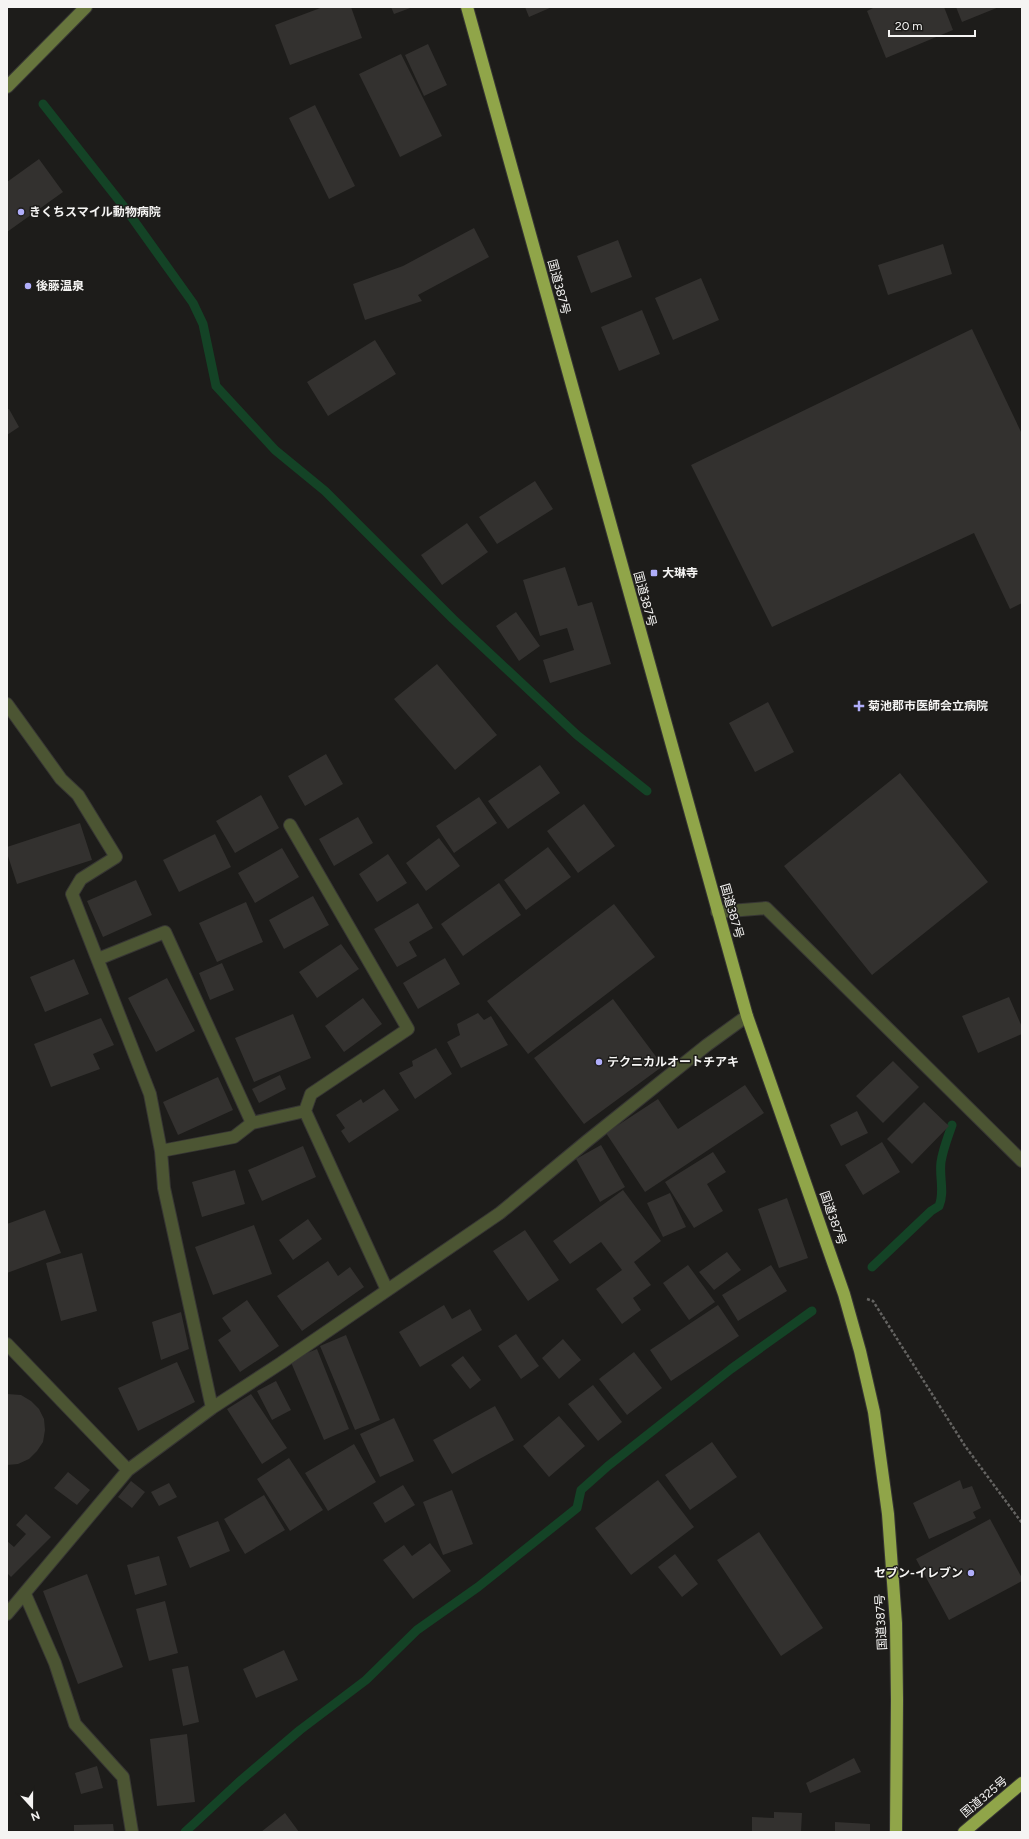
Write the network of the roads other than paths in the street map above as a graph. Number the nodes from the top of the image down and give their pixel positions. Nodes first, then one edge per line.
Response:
1 (86, 7) edge
2 (467, 7) edge
3 (7, 87) edge
4 (7, 704) edge
5 (290, 825) dead end
6 (717, 912) junction
7 (98, 959) junction
8 (747, 1016) junction
9 (305, 1110) junction
10 (252, 1122) junction
11 (161, 1151) junction
12 (1022, 1161) edge
13 (387, 1290) junction
14 (7, 1344) edge
15 (212, 1408) junction
16 (128, 1470) junction
17 (25, 1594) junction
18 (7, 1614) edge
19 (1022, 1783) edge
20 (132, 1832) edge
21 (896, 1832) edge
22 (964, 1832) edge

1 - 3 street
2 - 6 highway, 国道387号
4 - 7 street
5 - 9 street
6 - 8 highway, 国道387号
6 - 12 street
7 - 10 street
7 - 11 street
8 - 13 street
8 - 21 highway, 国道387号
9 - 10 street
9 - 13 street
10 - 11 street
11 - 15 street
13 - 15 street
14 - 16 street
15 - 16 street
16 - 17 street
17 - 18 street
17 - 20 street
19 - 22 highway, 国道325号

